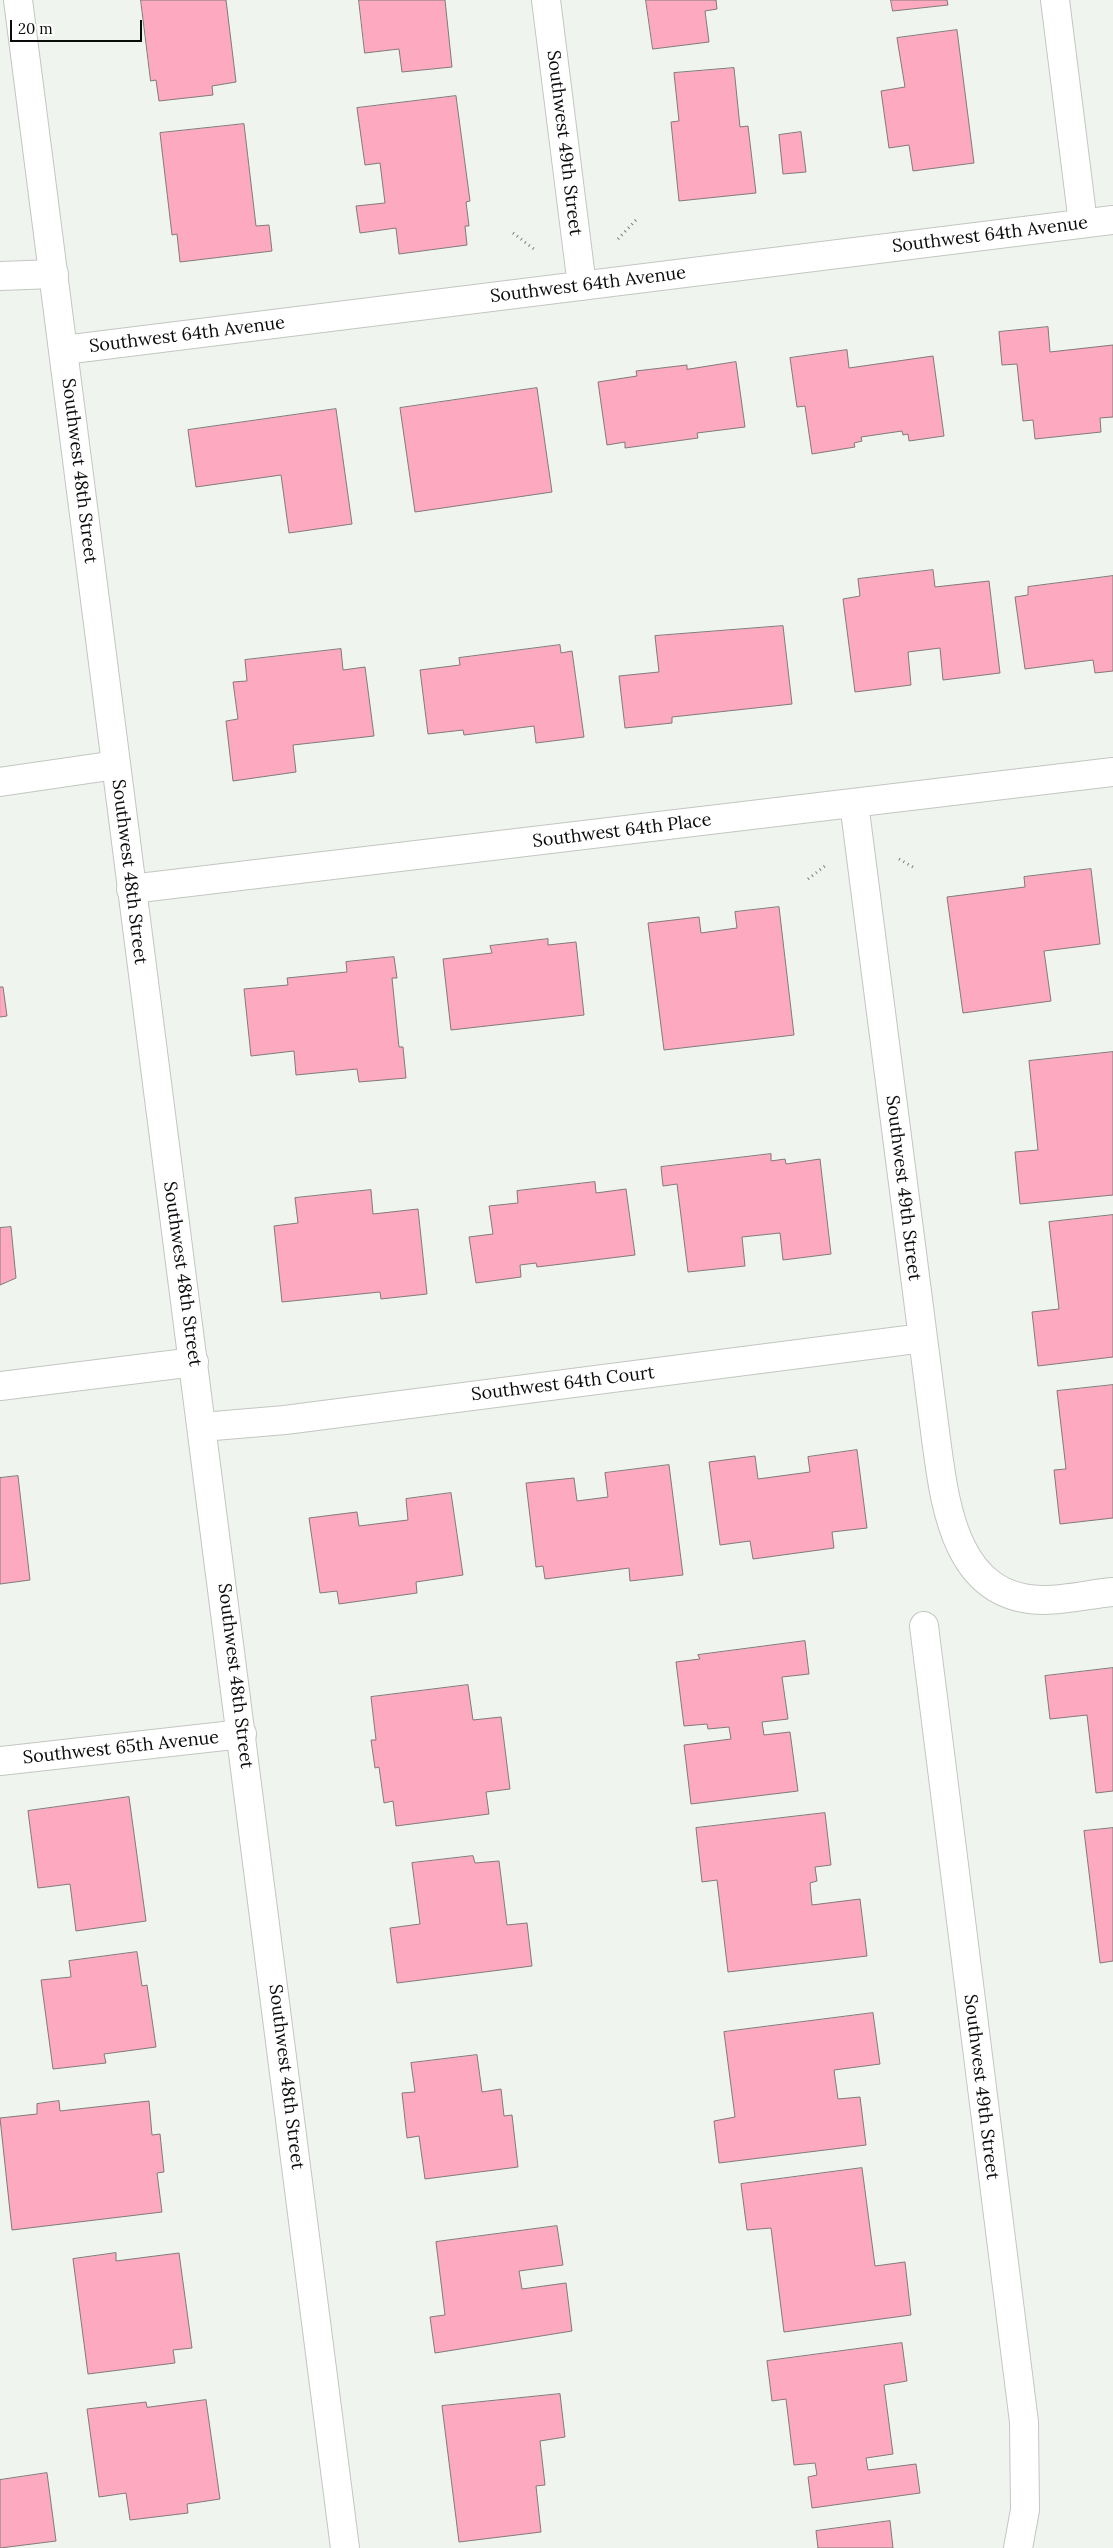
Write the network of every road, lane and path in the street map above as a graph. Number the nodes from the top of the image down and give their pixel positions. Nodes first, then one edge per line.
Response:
1 (18, 0) edge
2 (546, 0) edge
3 (1055, 0) edge
4 (636, 220) dead end
5 (1113, 220) edge
6 (1083, 224) junction
7 (513, 233) dead end
8 (618, 240) dead end
9 (534, 250) dead end
10 (54, 274) junction
11 (0, 276) edge
12 (582, 286) junction
13 (64, 350) junction
14 (116, 766) junction
15 (1113, 772) edge
16 (0, 782) edge
17 (854, 803) junction
18 (893, 855) dead end
19 (828, 864) dead end
20 (913, 868) dead end
21 (808, 879) dead end
22 (131, 889) junction
23 (923, 1338) junction
24 (194, 1362) junction
25 (0, 1386) edge
26 (202, 1427) junction
27 (1113, 1592) edge
28 (924, 1626) dead end
29 (242, 1734) junction
30 (0, 1761) edge
31 (345, 2548) edge
32 (1018, 2548) edge

1 - 10 street, Southwest 48th Street
2 - 12 street, Southwest 49th Street
3 - 6 street
4 - 8 path
5 - 6 street, Southwest 64th Avenue
6 - 12 street, Southwest 64th Avenue
7 - 9 path
10 - 11 street
10 - 13 street, Southwest 48th Street
12 - 13 street, Southwest 64th Avenue
13 - 14 street, Southwest 48th Street
14 - 16 street
14 - 22 street, Southwest 48th Street
15 - 17 street, Southwest 64th Place
17 - 22 street, Southwest 64th Place
17 - 23 street, Southwest 49th Street
18 - 20 path
19 - 21 path
22 - 24 street, Southwest 48th Street
23 - 26 street, Southwest 64th Court
23 - 27 street, Southwest 49th Street
24 - 25 street
24 - 26 street, Southwest 48th Street
26 - 29 street, Southwest 48th Street
28 - 32 street, Southwest 49th Street
29 - 30 street, Southwest 65th Avenue
29 - 31 street, Southwest 48th Street

